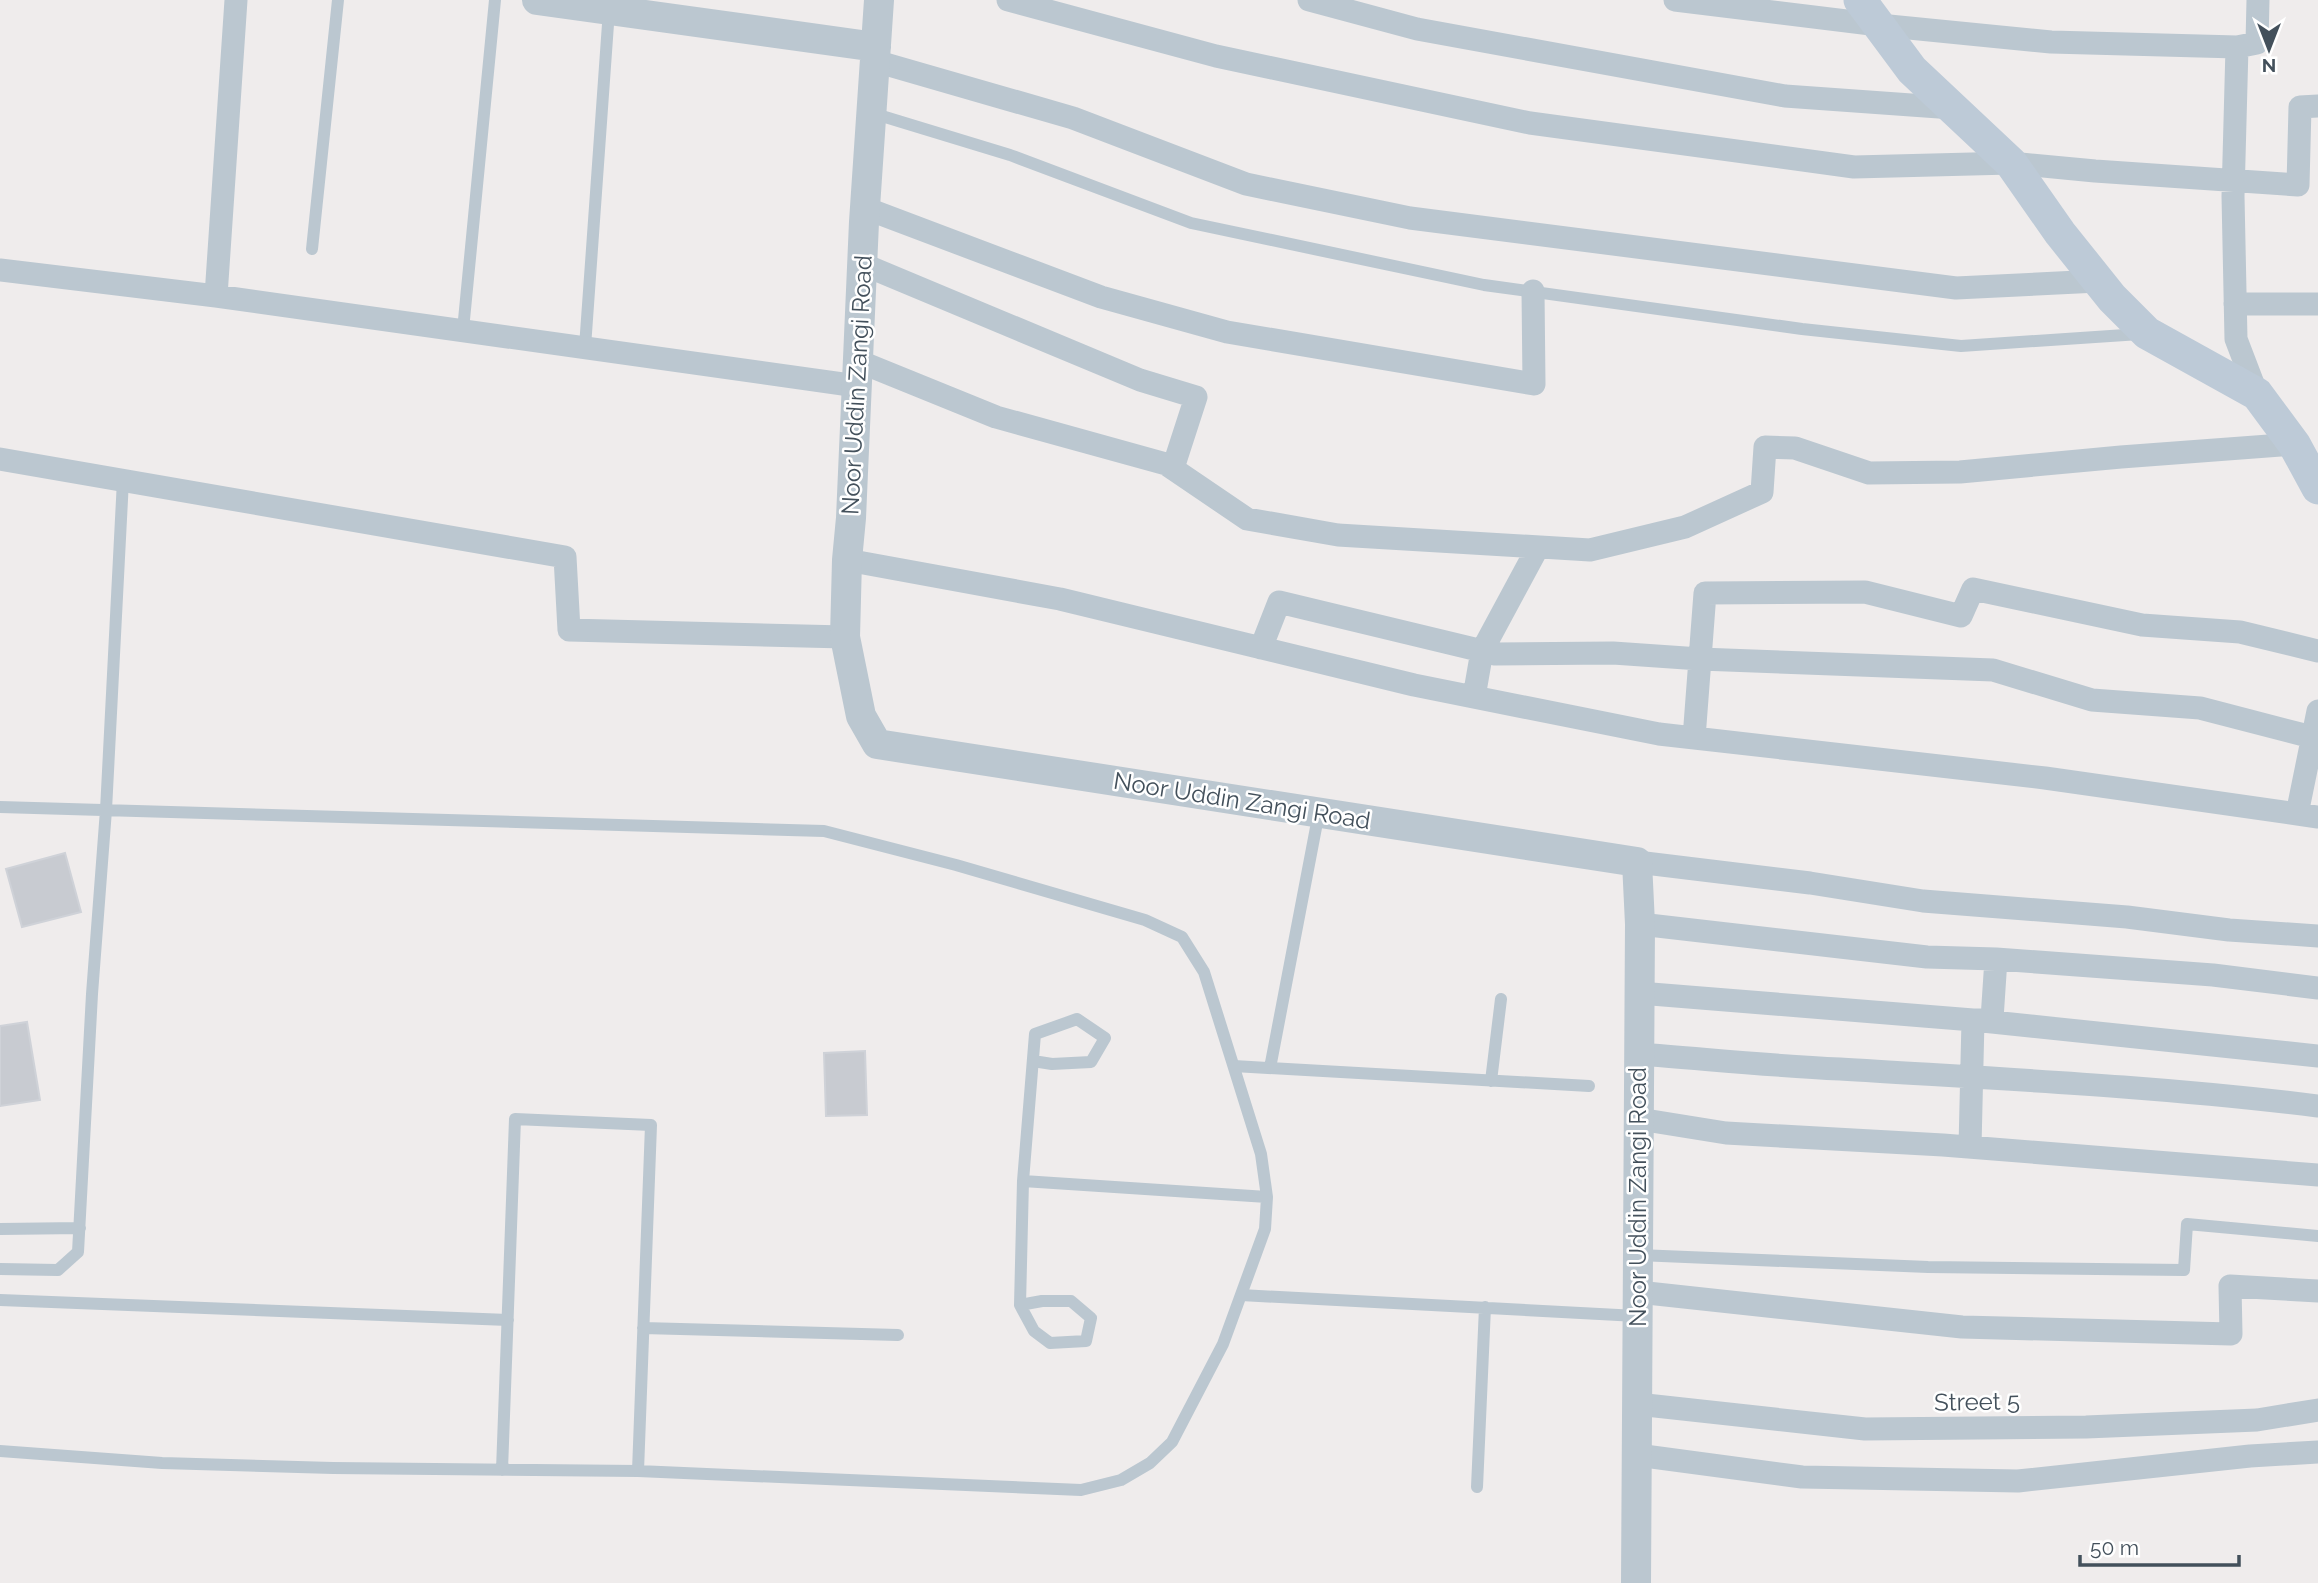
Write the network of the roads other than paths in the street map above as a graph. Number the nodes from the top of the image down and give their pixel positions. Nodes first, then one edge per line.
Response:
1 (236, 0) edge
2 (338, 0) edge
3 (495, 0) edge
4 (537, 0) edge
5 (878, 0) edge
6 (1008, 0) edge
7 (1309, 0) edge
8 (1675, 0) edge
9 (2258, 0) edge
10 (609, 10) junction
11 (1869, 12) edge
12 (2237, 47) junction
13 (875, 54) junction
14 (2318, 106) edge
15 (1952, 108) junction
16 (872, 113) junction
17 (2011, 163) junction
18 (2234, 180) junction
19 (865, 208) junction
20 (312, 249) dead end
21 (862, 264) junction
22 (0, 270) edge
23 (2098, 281) junction
24 (1533, 291) junction
25 (216, 296) junction
26 (2235, 304) junction
27 (2318, 304) edge
28 (463, 330) junction
29 (2147, 334) junction
30 (585, 347) junction
31 (857, 373) junction
32 (2257, 394) junction
33 (2294, 443) junction
34 (0, 459) edge
35 (1173, 468) junction
36 (123, 480) junction
37 (2318, 486) edge
38 (1538, 547) junction
39 (847, 560) junction
40 (845, 636) junction
41 (1261, 648) junction
42 (1482, 651) junction
43 (2318, 651) edge
44 (1700, 659) junction
45 (1474, 697) junction
46 (2318, 711) edge
47 (2312, 737) junction
48 (1694, 738) junction
49 (0, 807) edge
50 (106, 810) junction
51 (1319, 812) junction
52 (2308, 815) edge
53 (1637, 862) junction
54 (1640, 925) junction
55 (2318, 936) edge
56 (1996, 959) junction
57 (2318, 988) edge
58 (1639, 993) junction
59 (1501, 999) dead end
60 (1973, 1020) junction
61 (1639, 1054) junction
62 (2318, 1056) edge
63 (1033, 1060) junction
64 (1234, 1066) junction
65 (1270, 1068) junction
66 (1972, 1076) junction
67 (1491, 1081) junction
68 (1589, 1086) dead end
69 (2318, 1106) edge
70 (1639, 1119) junction
71 (1970, 1147) junction
72 (2318, 1175) edge
73 (1023, 1181) junction
74 (1267, 1197) junction
75 (0, 1228) edge
76 (79, 1228) junction
77 (2318, 1236) edge
78 (1638, 1255) junction
79 (0, 1269) edge
80 (2318, 1291) edge
81 (1241, 1295) junction
82 (0, 1300) edge
83 (1638, 1304) junction
84 (1020, 1305) junction
85 (1485, 1307) junction
86 (508, 1320) junction
87 (643, 1328) junction
88 (898, 1335) dead end
89 (1637, 1404) junction
90 (2318, 1410) edge
91 (0, 1451) edge
92 (2318, 1452) edge
93 (1637, 1455) junction
94 (502, 1470) junction
95 (638, 1471) junction
96 (1477, 1487) dead end
97 (1636, 1583) edge

1 - 25 street
2 - 20 lane
3 - 28 lane
4 - 10 street
5 - 13 street, Noor Uddin Zangi Road
6 - 17 street
7 - 15 street
8 - 11 street
9 - 12 street
10 - 13 street
10 - 30 lane
11 - 12 street
11 - 15 main road
12 - 18 street
13 - 16 street, Noor Uddin Zangi Road
13 - 23 street
14 - 18 street
15 - 17 main road
16 - 19 street, Noor Uddin Zangi Road
16 - 24 lane
17 - 18 street
17 - 23 main road
18 - 26 street
19 - 21 street, Noor Uddin Zangi Road
19 - 24 street
21 - 31 street, Noor Uddin Zangi Road
21 - 35 street
22 - 25 street
23 - 29 main road
24 - 29 lane
25 - 28 street
26 - 27 street
26 - 32 street
28 - 30 street
29 - 32 main road
30 - 31 street
31 - 35 street
31 - 39 street, Noor Uddin Zangi Road
32 - 33 main road
33 - 37 main road
33 - 38 street
34 - 36 street
35 - 38 street
36 - 40 street
36 - 50 lane
38 - 42 street
39 - 40 street, Noor Uddin Zangi Road
39 - 41 street
40 - 51 street, Noor Uddin Zangi Road
41 - 42 street
41 - 45 street
42 - 44 street
42 - 45 street
43 - 44 street
44 - 47 street
44 - 48 street
45 - 48 street
46 - 47 street
47 - 52 street
48 - 52 street
49 - 50 lane
50 - 64 lane
50 - 76 lane
51 - 53 street, Noor Uddin Zangi Road
51 - 65 lane
53 - 54 street, Noor Uddin Zangi Road
53 - 55 street
54 - 56 street
54 - 58 street, Noor Uddin Zangi Road
56 - 57 street
56 - 60 street
58 - 60 street
58 - 61 street, Noor Uddin Zangi Road
59 - 67 lane
60 - 62 street
60 - 66 street
61 - 66 street
61 - 70 street, Noor Uddin Zangi Road
63 - 63 lane
63 - 73 lane
64 - 65 lane
64 - 74 lane
65 - 67 lane
66 - 69 street
66 - 71 street
67 - 68 lane
70 - 71 street
70 - 78 street, Noor Uddin Zangi Road
71 - 72 street
73 - 74 lane
73 - 84 lane
74 - 81 lane
75 - 76 lane
76 - 79 lane
77 - 78 lane
78 - 83 street, Noor Uddin Zangi Road
80 - 83 street
81 - 85 lane
81 - 95 lane
82 - 86 lane
83 - 85 lane
83 - 89 street, Noor Uddin Zangi Road
84 - 84 lane
85 - 96 lane
86 - 87 lane
86 - 94 lane
87 - 88 lane
87 - 95 lane
89 - 90 street, Street 5
89 - 93 street, Noor Uddin Zangi Road
91 - 94 lane
92 - 93 street
93 - 97 street, Noor Uddin Zangi Road
94 - 95 lane

